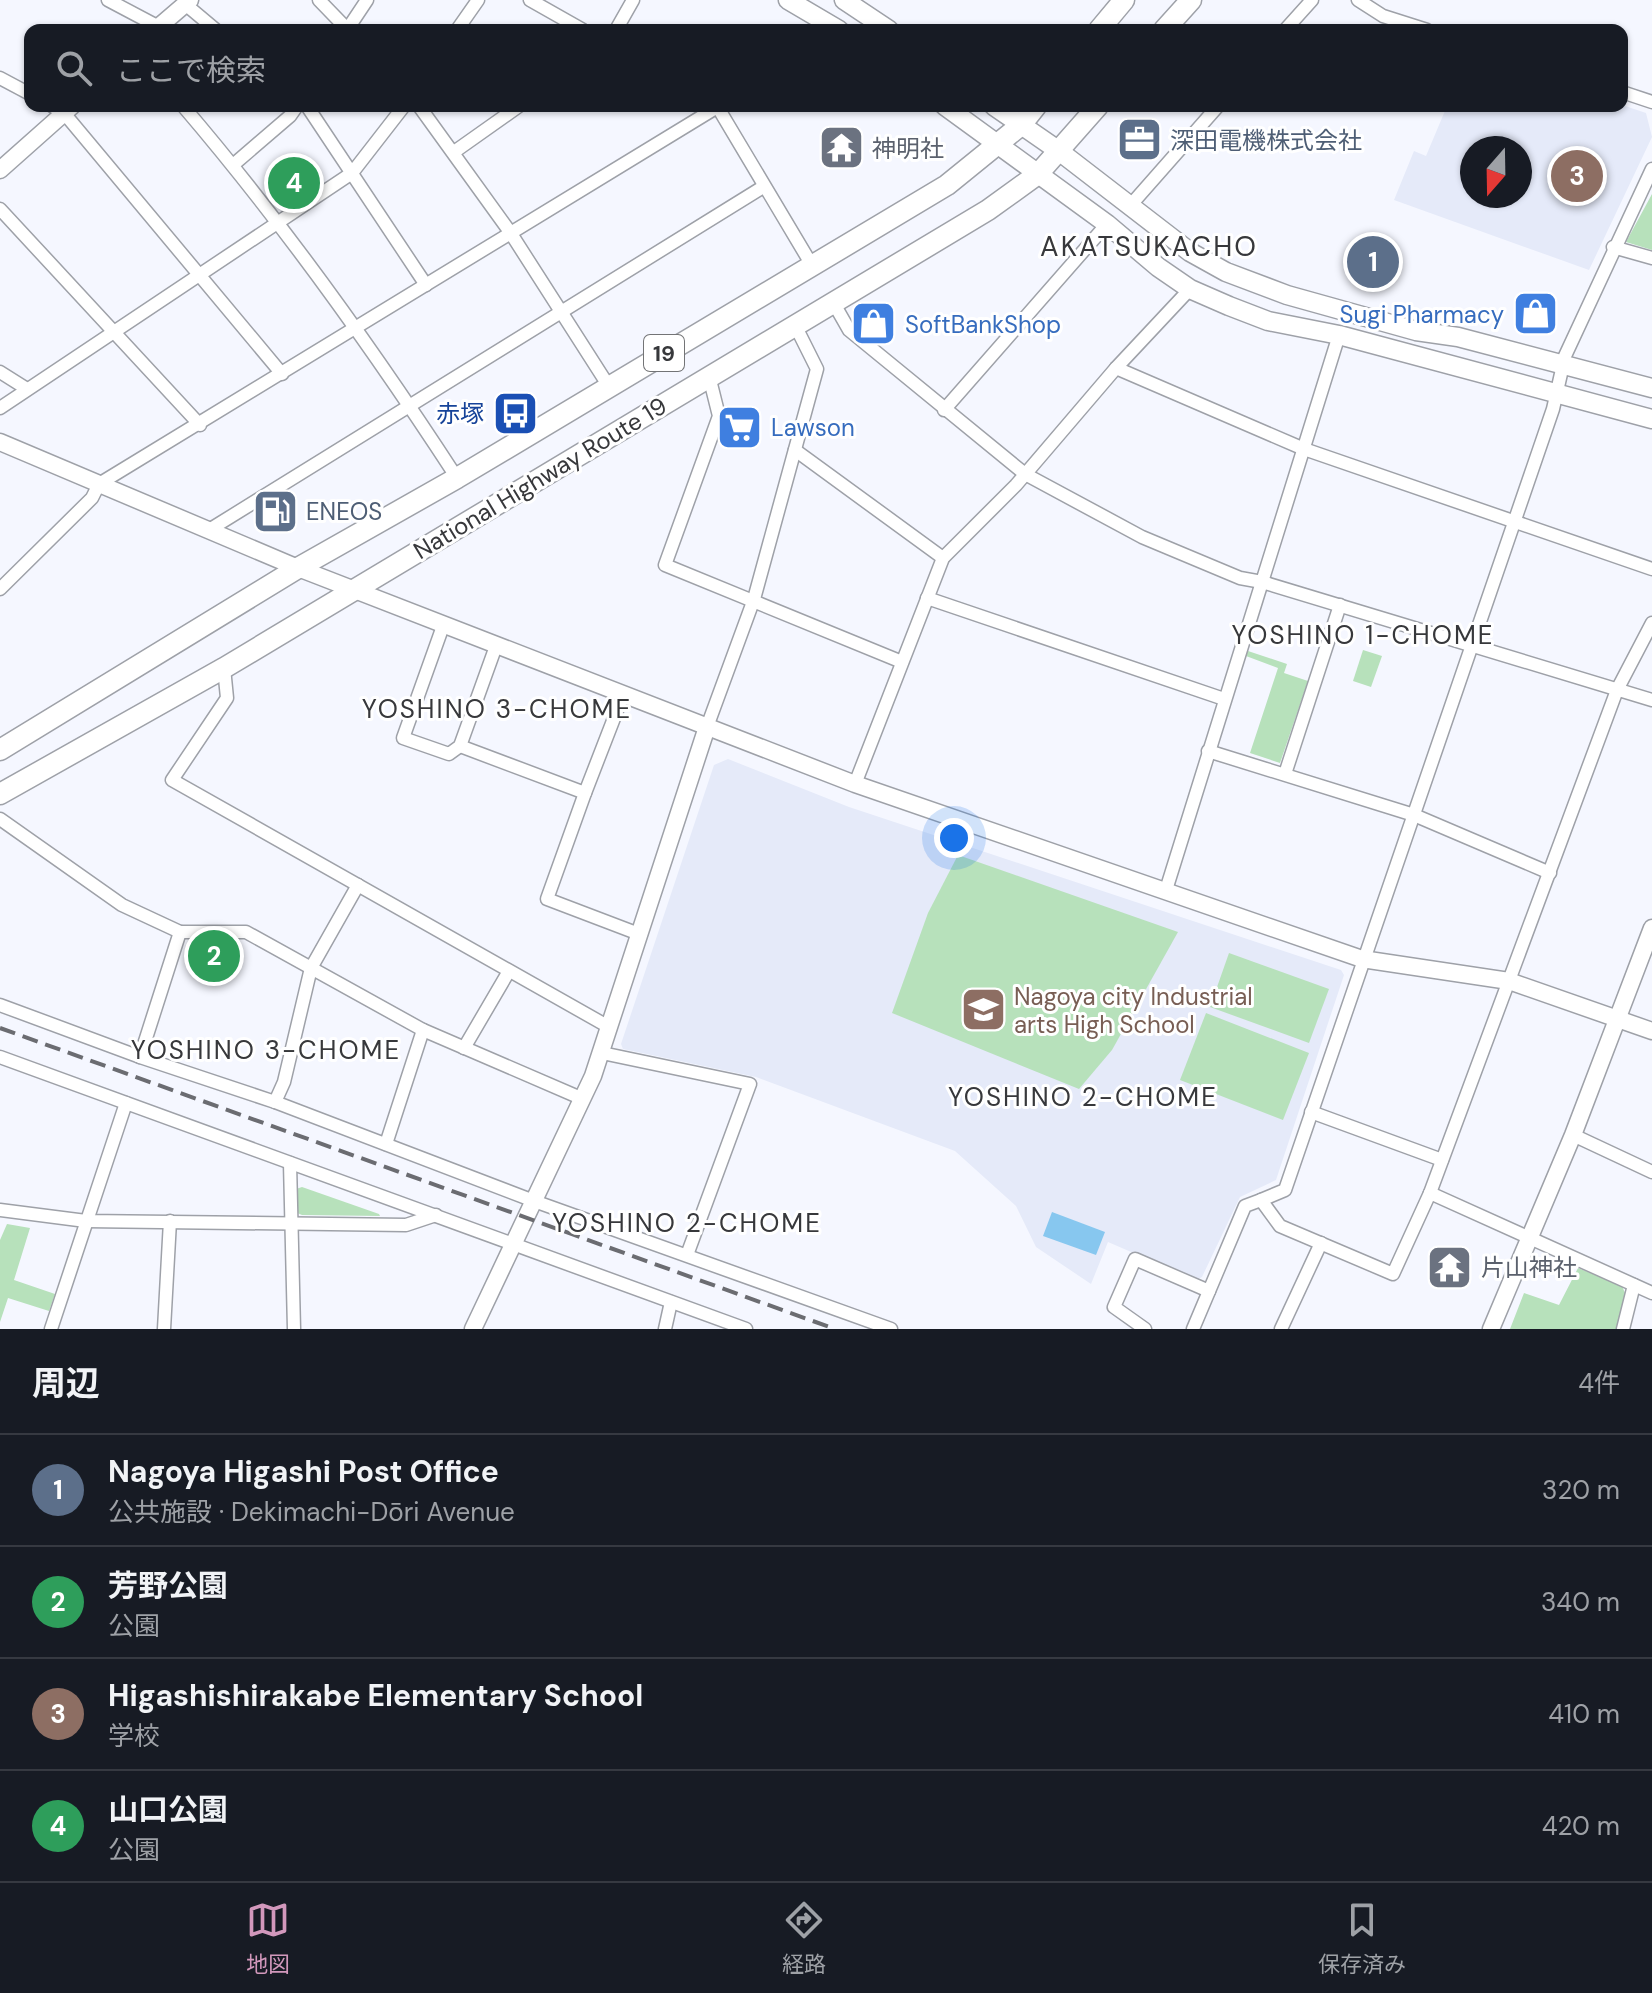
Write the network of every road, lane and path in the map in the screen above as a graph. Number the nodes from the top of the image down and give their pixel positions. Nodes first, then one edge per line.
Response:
1 (108, 0) edge
2 (319, 0) edge
3 (367, 0) edge
4 (478, 0) edge
5 (530, 0) edge
6 (633, 0) edge
7 (788, 0) edge
8 (1124, 0) edge
9 (1191, 0) edge
10 (1312, 0) edge
11 (1358, 0) edge
12 (187, 2) edge
13 (858, 3) edge
14 (150, 24) edge
15 (162, 24) edge
16 (210, 24) edge
17 (342, 24) edge
18 (352, 24) edge
19 (461, 24) edge
20 (572, 24) edge
21 (619, 24) edge
22 (829, 24) edge
23 (882, 24) edge
24 (1104, 24) edge
25 (1169, 24) edge
26 (1290, 24) edge
27 (1408, 24) edge
28 (0, 78) edge
29 (24, 91) edge
30 (1628, 94) edge
31 (1652, 102) edge
32 (58, 112) edge
33 (65, 112) edge
34 (188, 112) edge
35 (293, 112) edge
36 (311, 112) edge
37 (399, 112) edge
38 (424, 112) edge
39 (511, 112) edge
40 (708, 112) edge
41 (721, 112) edge
42 (953, 112) edge
43 (1003, 112) edge
44 (1031, 112) edge
45 (1093, 112) edge
46 (1213, 112) edge
47 (1021, 125) junction
48 (998, 145) junction
49 (1059, 151) junction
50 (454, 152) junction
51 (233, 165) junction
52 (1652, 169) edge
53 (0, 170) edge
54 (352, 173) junction
55 (1038, 174) junction
56 (763, 187) junction
57 (1129, 207) junction
58 (0, 209) edge
59 (1107, 224) junction
60 (277, 225) junction
61 (510, 232) junction
62 (1613, 247) junction
63 (1652, 258) edge
64 (813, 267) junction
65 (201, 275) junction
66 (426, 285) junction
67 (1190, 289) junction
68 (833, 302) junction
69 (561, 310) junction
70 (795, 325) junction
71 (358, 330) junction
72 (115, 333) junction
73 (1339, 335) junction
74 (1563, 365) junction
75 (1116, 368) junction
76 (0, 372) edge
77 (282, 374) junction
78 (709, 376) junction
79 (608, 385) junction
80 (1652, 388) edge
81 (27, 389) junction
82 (1558, 393) junction
83 (409, 404) junction
84 (0, 408) edge
85 (944, 410) junction
86 (1652, 419) edge
87 (200, 425) junction
88 (0, 442) edge
89 (1304, 449) junction
90 (795, 450) junction
91 (1025, 474) junction
92 (457, 478) junction
93 (99, 484) junction
94 (1515, 519) junction
95 (209, 530) junction
96 (943, 558) junction
97 (298, 568) junction
98 (1652, 569) edge
99 (1262, 582) junction
100 (0, 589) edge
101 (354, 590) junction
102 (927, 598) junction
103 (754, 599) junction
104 (1340, 605) junction
105 (1652, 623) edge
106 (443, 626) junction
107 (496, 646) junction
108 (1471, 646) junction
109 (902, 662) junction
110 (224, 668) junction
111 (1617, 690) junction
112 (623, 695) junction
113 (1224, 699) junction
114 (1652, 700) edge
115 (707, 727) junction
116 (460, 746) junction
117 (0, 750) edge
118 (1208, 751) junction
119 (1285, 774) junction
120 (855, 784) junction
121 (585, 793) junction
122 (0, 794) edge
123 (1414, 815) junction
124 (0, 819) edge
125 (1550, 873) junction
126 (358, 885) junction
127 (1166, 890) junction
128 (1652, 928) edge
129 (180, 932) junction
130 (639, 934) junction
131 (1362, 959) junction
132 (311, 968) junction
133 (509, 971) junction
134 (1509, 981) junction
135 (0, 1005) edge
136 (1615, 1018) junction
137 (609, 1027) junction
138 (423, 1030) junction
139 (1652, 1031) edge
140 (464, 1048) junction
141 (602, 1053) junction
142 (0, 1057) edge
143 (140, 1057) junction
144 (583, 1099) junction
145 (275, 1102) junction
146 (126, 1103) junction
147 (1311, 1112) junction
148 (1573, 1135) junction
149 (386, 1144) junction
150 (1442, 1160) junction
151 (290, 1163) junction
152 (1652, 1172) edge
153 (1430, 1193) junction
154 (1261, 1200) junction
155 (534, 1201) junction
156 (0, 1210) edge
157 (436, 1215) junction
158 (86, 1221) junction
159 (170, 1221) junction
160 (289, 1223) junction
161 (1528, 1238) junction
162 (1321, 1243) junction
163 (514, 1244) junction
164 (687, 1255) junction
165 (1634, 1285) junction
166 (1209, 1291) junction
167 (1652, 1293) edge
168 (671, 1302) junction
169 (51, 1329) edge
170 (164, 1329) edge
171 (294, 1329) edge
172 (473, 1329) edge
173 (665, 1329) edge
174 (746, 1329) edge
175 (891, 1329) edge
176 (1145, 1329) edge
177 (1193, 1329) edge
178 (1281, 1329) edge
179 (1491, 1329) edge
180 (1623, 1329) edge

1 - 14 street
2 - 17 street
3 - 18 street
4 - 19 street
5 - 20 street
6 - 21 street
7 - 22 main road
8 - 24 highway
9 - 25 highway
10 - 26 street
11 - 27 street
12 - 15 street
12 - 16 street
13 - 23 main road
28 - 29 street
30 - 31 street
32 - 53 street
33 - 65 street
34 - 51 street
35 - 51 street
36 - 54 street
37 - 54 street
38 - 50 street
39 - 50 street
40 - 61 street
41 - 56 street
42 - 48 main road
43 - 47 main road
44 - 47 highway, National Highway Route 19 / 19
45 - 49 highway, National Highway Route 19 / 19
46 - 57 street
47 - 48 highway, National Highway Route 19 / 19
47 - 49 main road
48 - 55 main road
48 - 64 highway, National Highway Route 19 / 19
49 - 55 highway, National Highway Route 19 / 19
49 - 57 main road
50 - 61 street
51 - 60 street
52 - 62 street
54 - 60 street
54 - 66 street
55 - 59 main road
55 - 68 highway, National Highway Route 19 / 19
56 - 64 street
56 - 69 street
57 - 74 main road
58 - 72 street
59 - 67 main road
59 - 85 street
60 - 65 street
60 - 71 street
61 - 66 street
61 - 69 street
62 - 63 street
62 - 74 street
64 - 79 highway, National Highway Route 19 / 19
65 - 72 street
65 - 77 street
66 - 71 street
67 - 73 main road
67 - 75 street
68 - 70 highway, National Highway Route 19 / 19
68 - 85 street
69 - 79 street
69 - 83 street
70 - 78 highway, National Highway Route 19 / 19
70 - 90 street
71 - 77 street
71 - 83 street
72 - 81 street
72 - 87 street
73 - 82 main road
73 - 89 street
74 - 80 main road
74 - 82 street
75 - 89 street
75 - 91 street
76 - 81 street
77 - 87 street
78 - 101 highway, National Highway Route 19 / 19
78 - 103 street
79 - 92 highway, National Highway Route 19 / 19
81 - 84 street
82 - 86 main road
82 - 94 street
83 - 92 street
83 - 95 street
85 - 91 street
87 - 93 street
88 - 93 street
89 - 94 street
89 - 99 street
90 - 96 street
90 - 103 street
91 - 96 street
91 - 99 street
92 - 97 highway, National Highway Route 19 / 19
93 - 95 street
93 - 100 street
94 - 98 street
94 - 108 street
95 - 97 street
96 - 102 street
97 - 101 street
97 - 117 highway, National Highway Route 19 / 19
99 - 104 street
99 - 113 street
101 - 106 street
101 - 110 highway, National Highway Route 19 / 19
102 - 109 street
102 - 113 street
103 - 109 street
103 - 115 street
104 - 108 street
104 - 119 street
105 - 111 street
106 - 107 street
106 - 116 street
107 - 112 street
107 - 116 street
108 - 111 street
108 - 123 street
109 - 120 street
110 - 122 highway, National Highway Route 19 / 19
110 - 126 street
111 - 114 street
111 - 125 street
112 - 115 street
112 - 121 street
113 - 118 street
115 - 120 street
115 - 130 street
116 - 121 street
118 - 119 street
118 - 127 street
119 - 123 street
120 - 127 street
121 - 130 street
123 - 125 street
123 - 131 street
124 - 129 street
125 - 134 street
126 - 132 street
126 - 133 street
127 - 131 street
128 - 136 street
129 - 132 street
129 - 143 street
130 - 137 street
131 - 134 street
131 - 147 street
132 - 138 street
132 - 145 street
133 - 137 street
133 - 140 street
134 - 136 street
134 - 150 street
135 - 143 street
136 - 139 street
136 - 148 street
137 - 141 street
138 - 140 street
138 - 149 street
140 - 144 street
141 - 144 street
141 - 164 street
142 - 146 street
143 - 145 street
144 - 155 street
145 - 149 street
146 - 151 street
146 - 158 street
147 - 150 street
147 - 154 street
148 - 152 street
148 - 161 street
149 - 155 street
150 - 153 street
151 - 157 street
151 - 160 street
153 - 161 street
153 - 162 street
154 - 162 street
154 - 166 street
155 - 163 street
155 - 164 street
156 - 158 street
157 - 160 street
157 - 163 street
158 - 159 street
158 - 169 street
159 - 160 street
159 - 170 street
160 - 171 street
161 - 165 street
161 - 179 street
162 - 178 street
163 - 168 street
163 - 172 street
164 - 175 street
165 - 167 street
165 - 180 street
166 - 176 street
166 - 177 street
168 - 173 street
168 - 174 street

